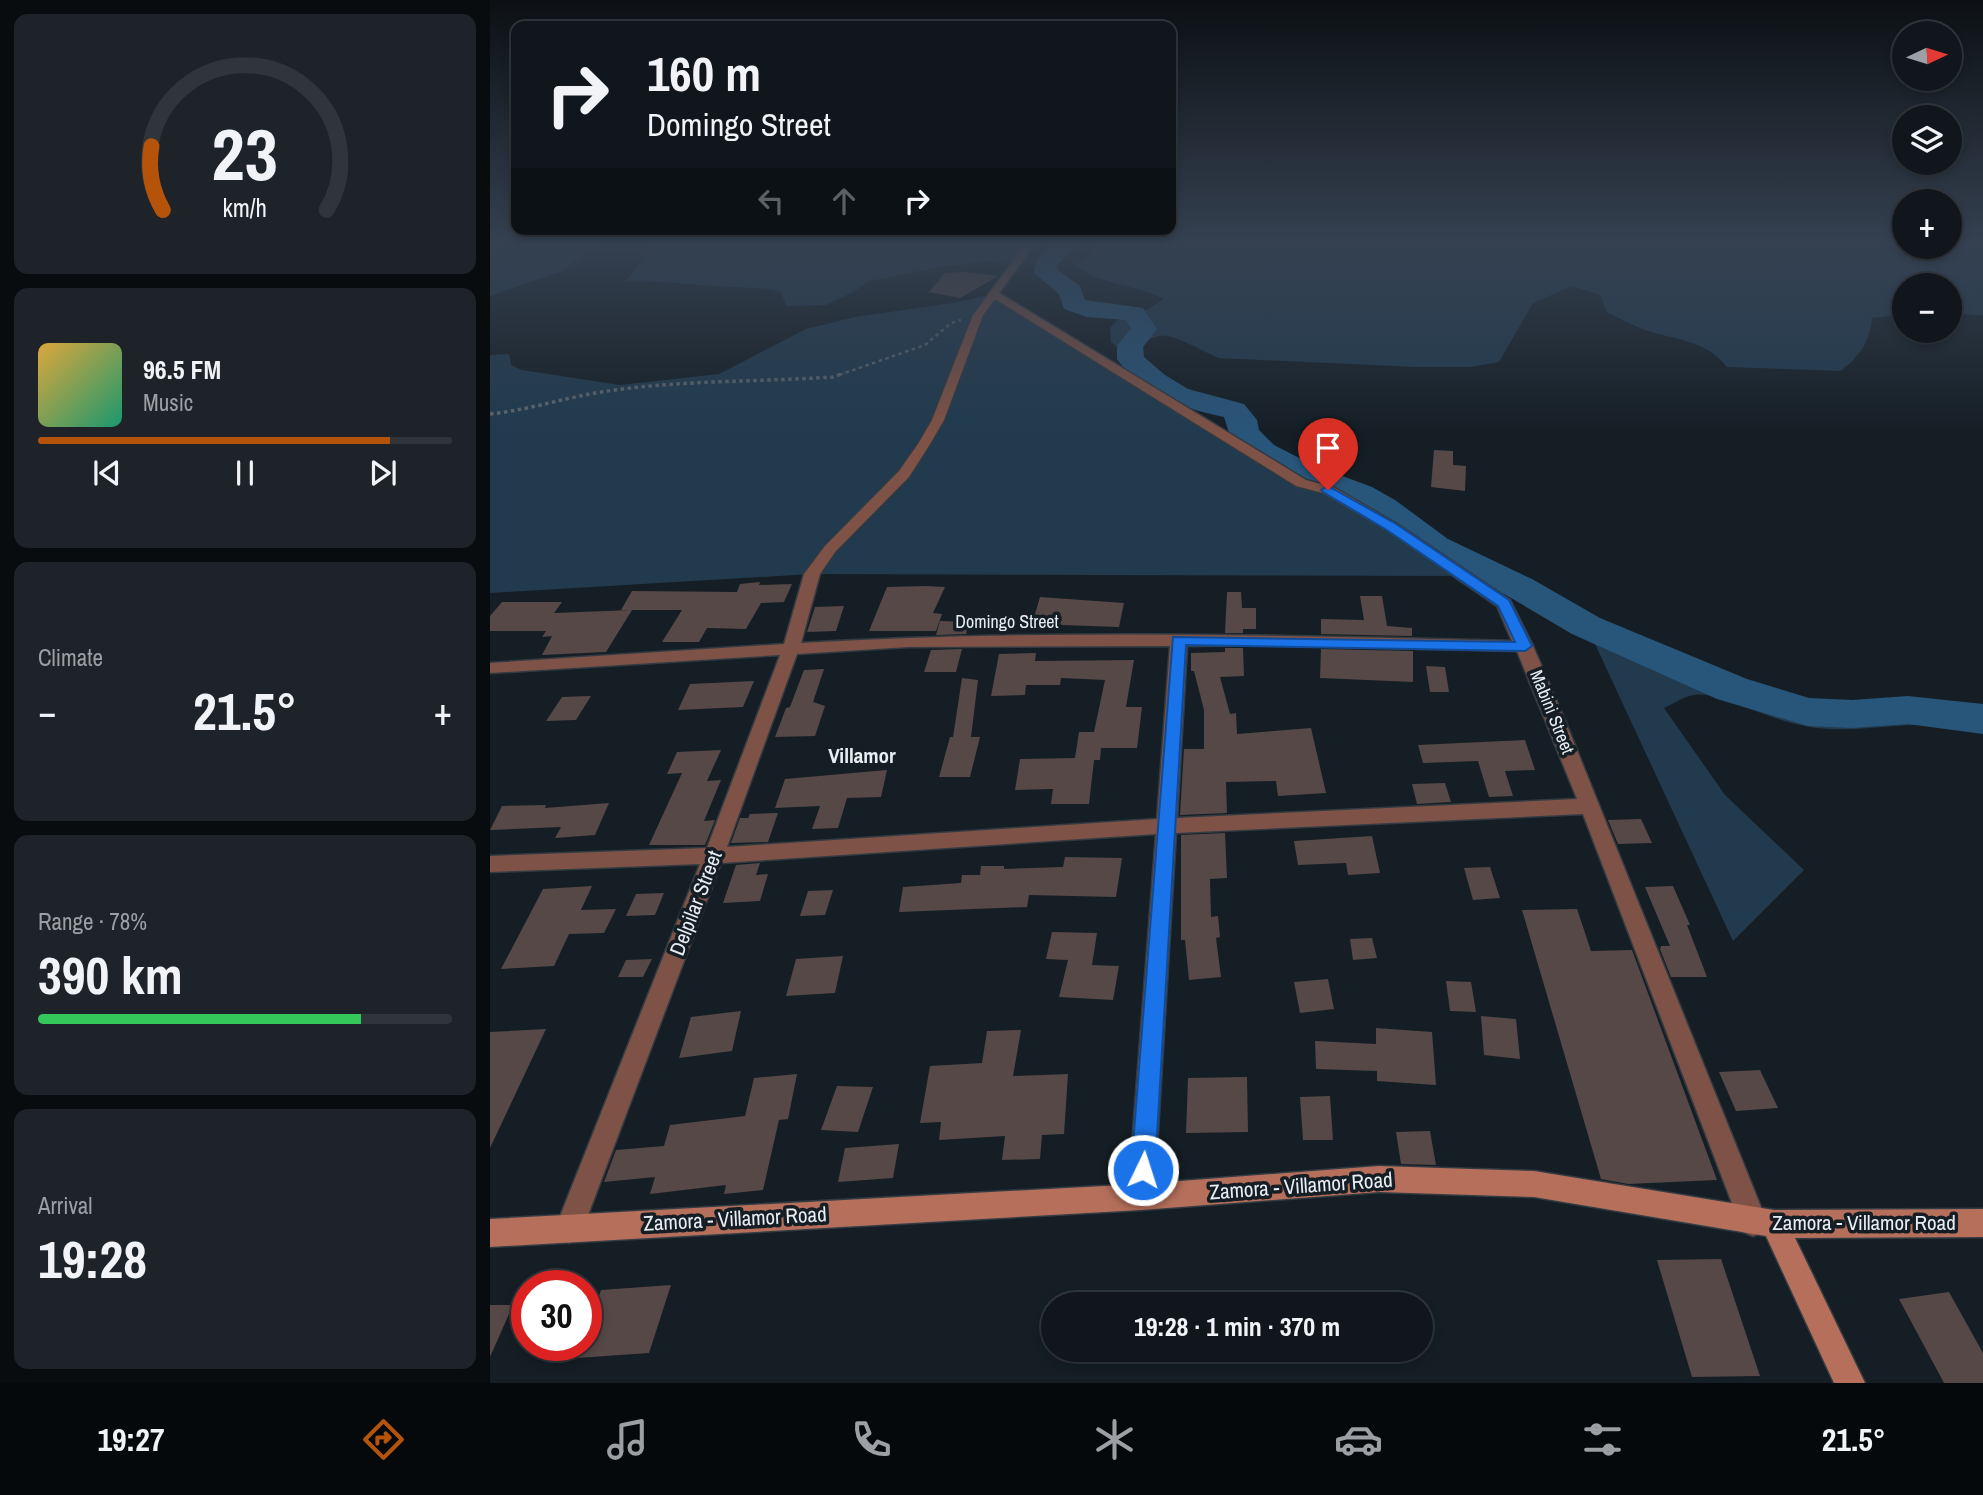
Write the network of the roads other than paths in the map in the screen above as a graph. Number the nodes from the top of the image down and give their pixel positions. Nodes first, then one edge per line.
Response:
1 (985, 306) edge
2 (1013, 306) edge
3 (1179, 640) junction
4 (1525, 646) junction
5 (791, 649) junction
6 (490, 668) edge
7 (1589, 806) junction
8 (1168, 826) junction
9 (715, 856) junction
10 (490, 864) edge
11 (1141, 1197) junction
12 (1763, 1223) junction
13 (1983, 1223) edge
14 (569, 1229) junction
15 (490, 1233) edge
16 (1850, 1383) edge

1 - 5 street, Delpilar Street
2 - 4 street, Mabini Street
3 - 4 street, Domingo Street
3 - 5 street, Domingo Street
3 - 8 street
4 - 7 street, Mabini Street
5 - 6 street, Domingo Street
5 - 9 street, Delpilar Street
7 - 8 street
7 - 12 street, Mabini Street
8 - 9 street
8 - 11 street
9 - 10 street
9 - 14 street, Delpilar Street
11 - 12 main road, Zamora - Villamor Road
11 - 14 main road, Zamora - Villamor Road
12 - 13 main road, Zamora - Villamor Road
12 - 16 main road
14 - 15 main road, Zamora - Villamor Road

